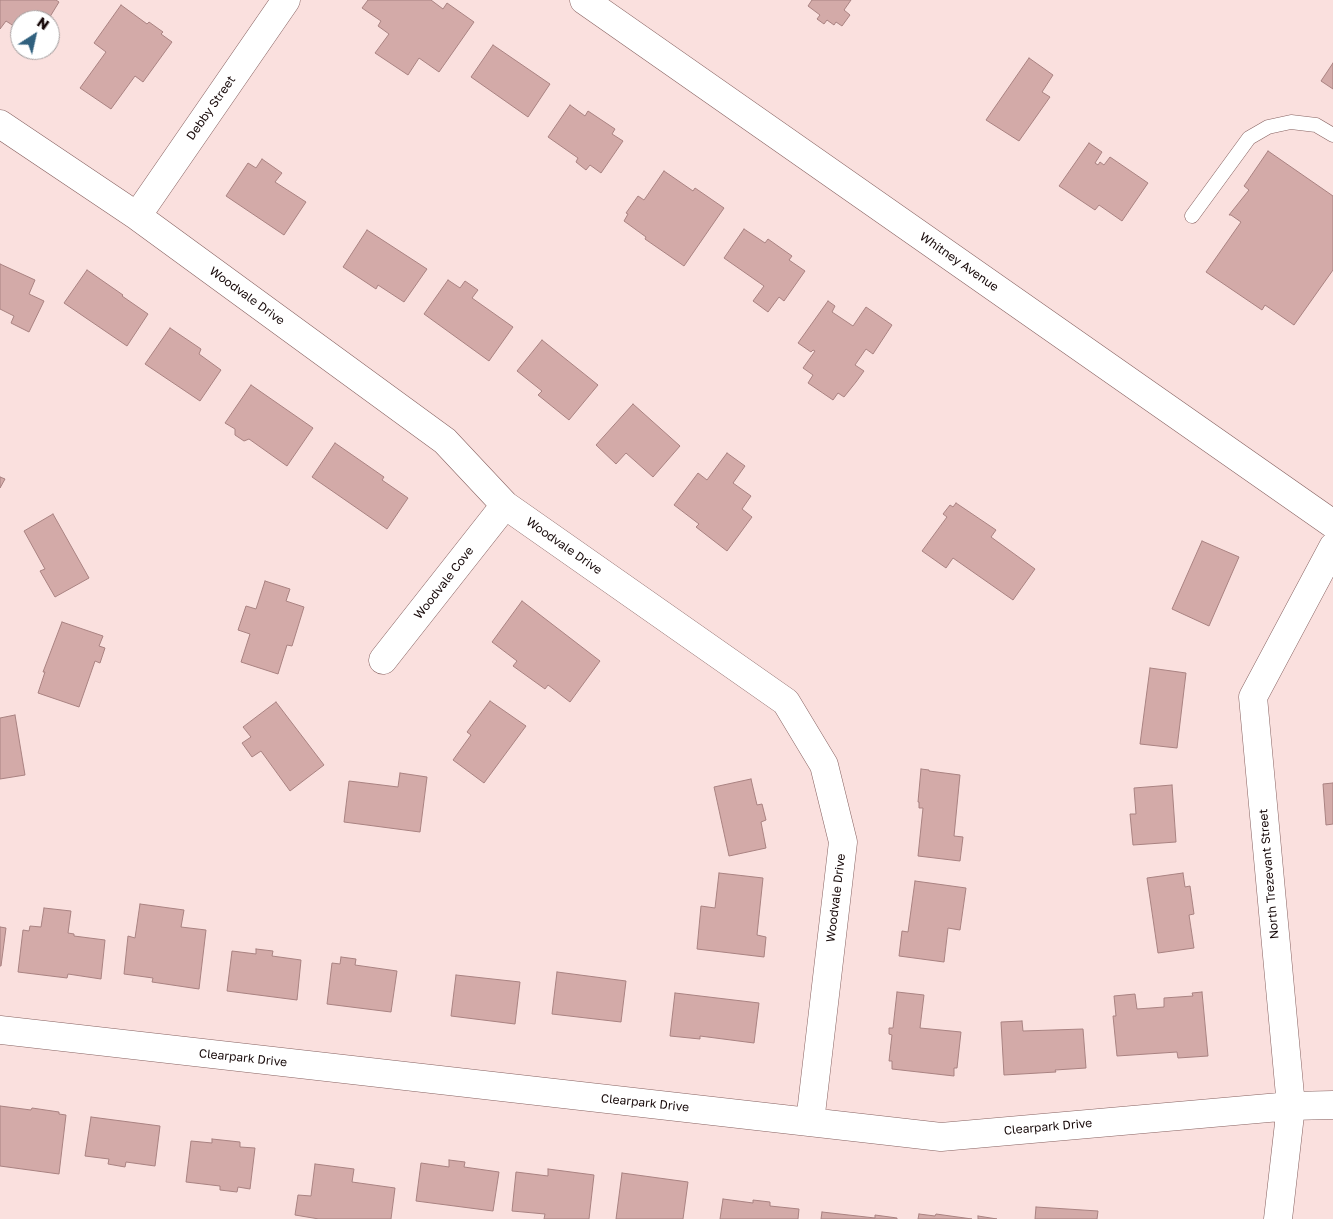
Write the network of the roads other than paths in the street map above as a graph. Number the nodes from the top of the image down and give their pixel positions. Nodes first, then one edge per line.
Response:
1 (286, 0) edge
2 (584, 0) edge
3 (0, 124) edge
4 (1333, 135) edge
5 (136, 216) junction
6 (1192, 216) dead end
7 (505, 505) junction
8 (1333, 524) edge
9 (1333, 547) edge
10 (383, 660) dead end
11 (0, 1030) edge
12 (1333, 1105) edge
13 (1291, 1106) junction
14 (810, 1122) junction
15 (1278, 1219) edge

1 - 5 street, Debby Street
2 - 8 street, Whitney Avenue
3 - 5 street, Woodvale Drive
4 - 6 lane
5 - 7 street, Woodvale Drive
7 - 10 street, Woodvale Cove
7 - 14 street, Woodvale Drive
9 - 13 street, North Trezevant Street
11 - 14 street, Clearpark Drive
12 - 13 street, Clearpark Drive
13 - 14 street, Clearpark Drive
13 - 15 street, North Trezevant Street

